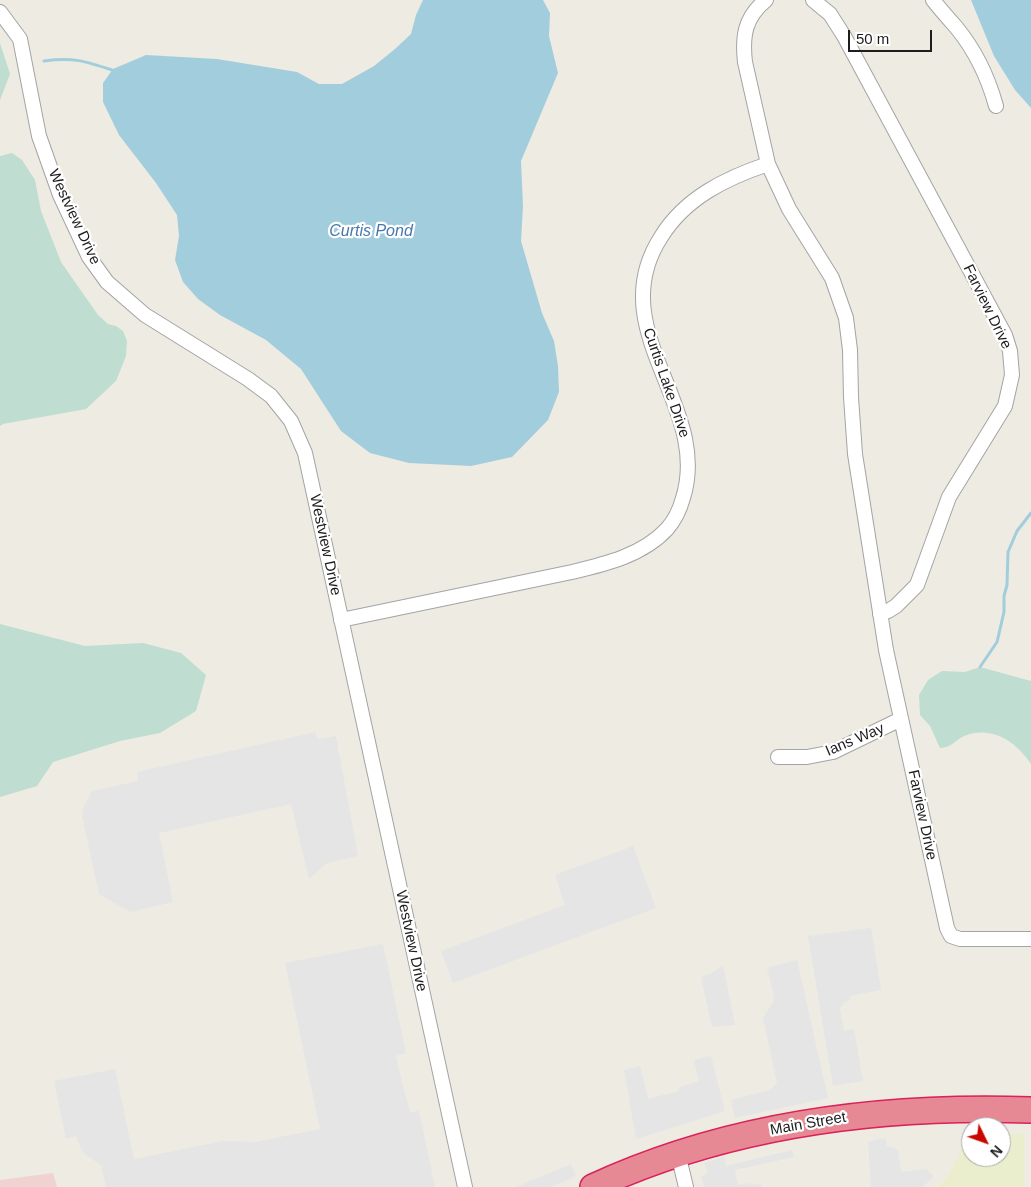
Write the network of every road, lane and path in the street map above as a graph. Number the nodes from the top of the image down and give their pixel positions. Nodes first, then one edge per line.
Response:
1 (766, 0) edge
2 (813, 0) edge
3 (933, 0) edge
4 (0, 12) edge
5 (996, 106) dead end
6 (768, 164) junction
7 (880, 614) junction
8 (341, 620) junction
9 (901, 719) junction
10 (778, 757) dead end
11 (1031, 939) edge
12 (1031, 1110) edge
13 (678, 1154) junction
14 (465, 1187) edge
15 (593, 1187) edge
16 (686, 1187) edge

1 - 6 street, Farview Drive
2 - 7 street, Farview Drive
3 - 5 street
4 - 8 street, Westview Drive
6 - 7 street, Farview Drive
6 - 8 street, Curtis Lake Drive
7 - 9 street, Farview Drive
8 - 14 street, Westview Drive
9 - 10 street, Ians Way
9 - 11 street, Farview Drive
12 - 13 highway, Main Street
13 - 15 highway, Main Street
13 - 16 street

